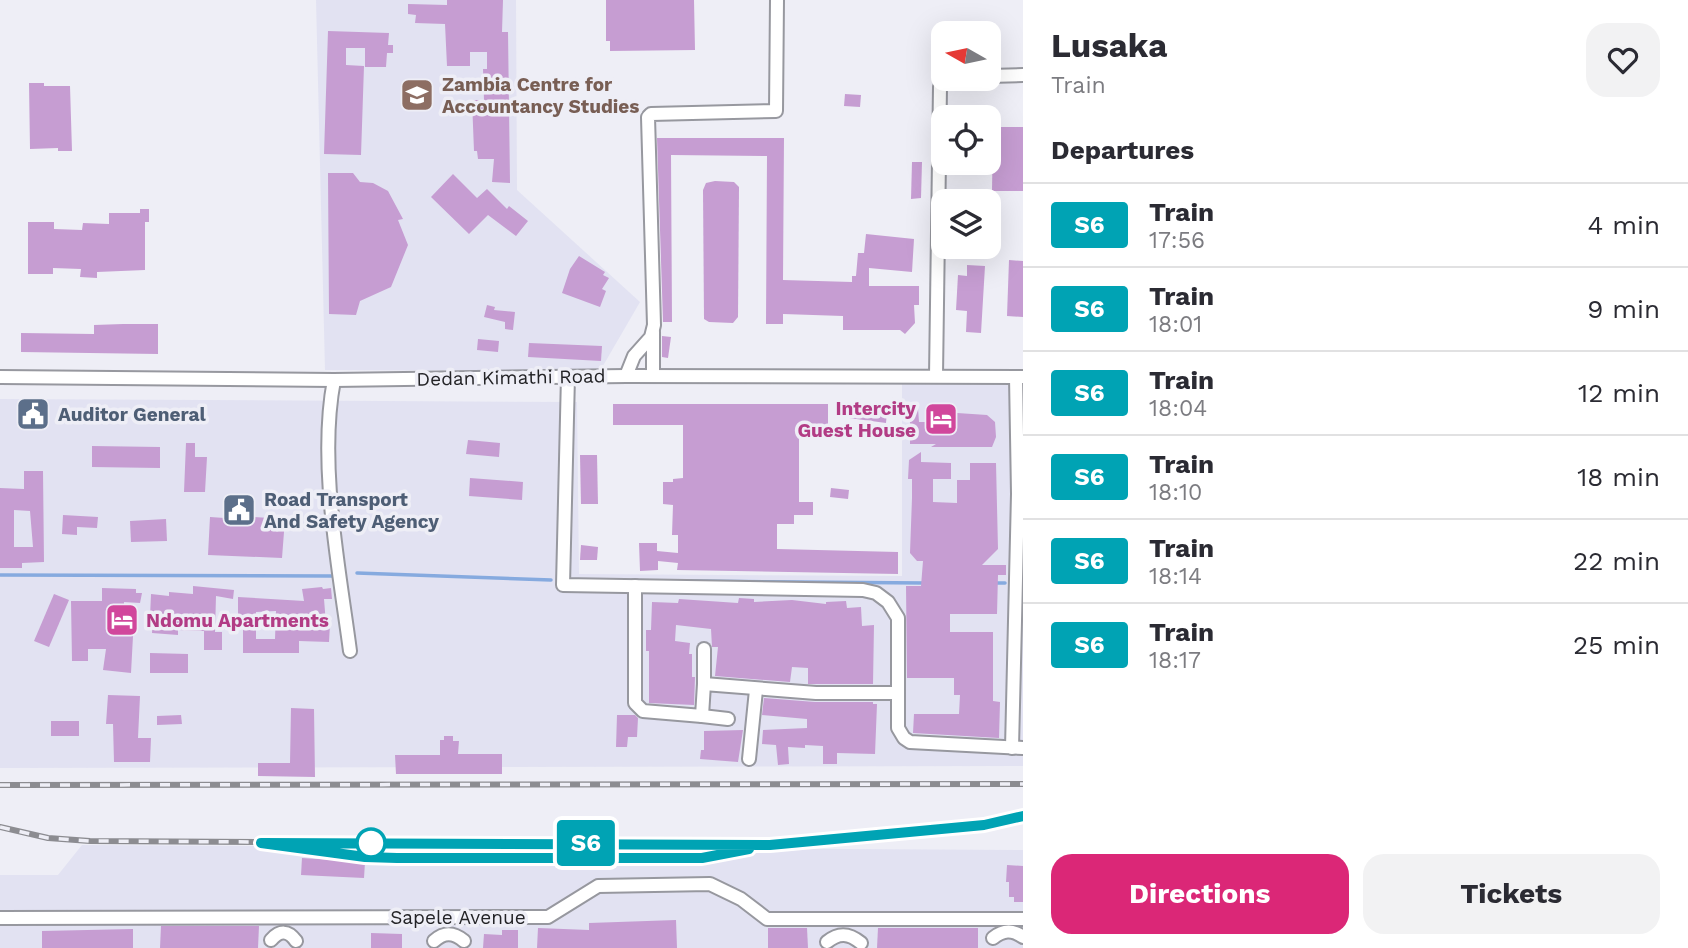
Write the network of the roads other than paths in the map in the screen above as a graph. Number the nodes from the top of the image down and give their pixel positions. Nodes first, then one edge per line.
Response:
1 (777, 0) edge
2 (1023, 75) edge
3 (1001, 76) edge
4 (940, 91) edge
5 (653, 332) junction
6 (568, 376) junction
7 (626, 376) junction
8 (653, 376) junction
9 (936, 376) junction
10 (0, 377) edge
11 (1020, 377) edge
12 (334, 380) junction
13 (635, 586) junction
14 (704, 649) dead end
15 (350, 650) dead end
16 (704, 684) junction
17 (756, 690) junction
18 (898, 693) junction
19 (702, 716) junction
20 (728, 719) dead end
21 (1017, 748) edge
22 (750, 759) dead end
23 (271, 917) junction
24 (434, 917) junction
25 (464, 917) junction
26 (0, 918) edge
27 (296, 918) junction
28 (827, 919) junction
29 (860, 919) junction
30 (993, 919) junction
31 (1023, 919) edge
32 (1023, 937) edge
33 (993, 943) edge
34 (271, 944) edge
35 (296, 944) edge
36 (464, 944) edge
37 (434, 945) edge
38 (827, 945) edge
39 (861, 945) edge

1 - 5 street
2 - 3 street
4 - 9 street
5 - 7 street
5 - 8 street
6 - 7 street, Dedan Kimathi Road
6 - 12 street, Dedan Kimathi Road
6 - 13 street
7 - 8 street, Dedan Kimathi Road
8 - 9 street, Dedan Kimathi Road
9 - 11 street, Dedan Kimathi Road
10 - 12 street, Dedan Kimathi Road
11 - 21 street
12 - 15 street
13 - 18 street
13 - 19 street
14 - 16 street
16 - 17 street
16 - 19 street
17 - 18 street
17 - 22 street
18 - 21 street
19 - 20 street
23 - 26 street, Sapele Avenue
23 - 27 street, Sapele Avenue
23 - 34 street
24 - 25 street, Sapele Avenue
24 - 27 street, Sapele Avenue
24 - 37 street
25 - 28 street, Sapele Avenue
25 - 36 street
27 - 35 street
28 - 29 street, Sapele Avenue
28 - 38 street
29 - 30 street, Sapele Avenue
29 - 39 street
30 - 31 street, Sapele Avenue
30 - 33 street
32 - 33 street
34 - 35 street
36 - 37 street
38 - 39 street

